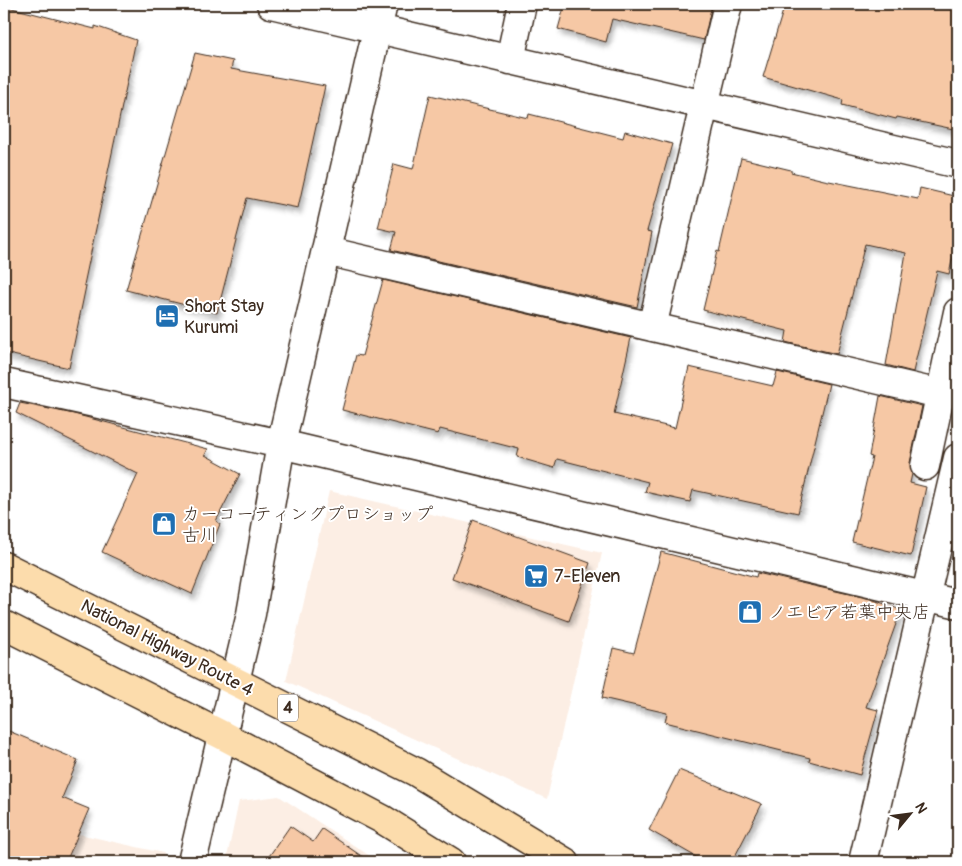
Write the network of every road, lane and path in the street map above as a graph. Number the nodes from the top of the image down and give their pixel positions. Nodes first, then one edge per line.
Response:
1 (270, 4) edge
2 (522, 4) edge
3 (728, 4) edge
4 (380, 16) edge
5 (510, 60) junction
6 (705, 105) junction
7 (958, 164) edge
8 (326, 251) junction
9 (958, 312) edge
10 (652, 327) junction
11 (4, 383) edge
12 (940, 394) junction
13 (282, 444) junction
14 (924, 466) dead end
15 (956, 475) edge
16 (4, 566) edge
17 (926, 597) junction
18 (958, 604) edge
19 (4, 625) edge
20 (235, 682) junction
21 (222, 735) junction
22 (192, 862) edge
23 (451, 862) edge
24 (565, 862) edge
25 (863, 862) edge

1 - 4 street
2 - 5 street
3 - 6 street
4 - 5 street
4 - 8 street
5 - 6 street
6 - 7 street
6 - 10 street
8 - 10 street
8 - 13 street
9 - 12 street
10 - 12 street
11 - 13 street
12 - 14 street
13 - 17 street
13 - 20 street
15 - 17 street
16 - 20 highway, National Highway Route 4 / 4
17 - 18 street
17 - 25 street
19 - 21 highway
20 - 21 street
20 - 24 highway, National Highway Route 4 / 4
21 - 22 street
21 - 23 highway

